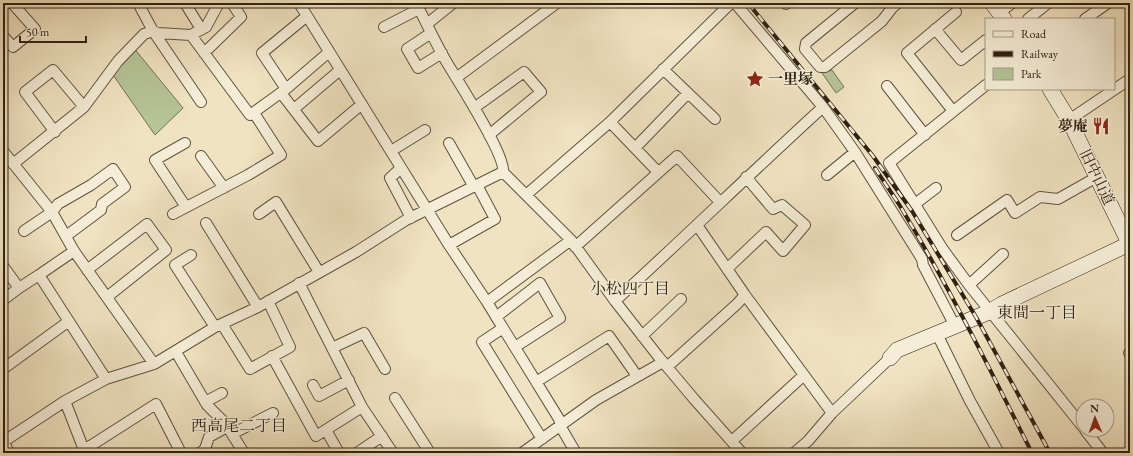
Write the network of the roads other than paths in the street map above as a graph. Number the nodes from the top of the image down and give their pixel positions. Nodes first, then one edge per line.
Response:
1 (12, 3) edge
2 (138, 3) edge
3 (185, 3) edge
4 (219, 3) edge
5 (232, 3) edge
6 (299, 3) edge
7 (452, 3) edge
8 (557, 3) edge
9 (731, 3) edge
10 (735, 3) edge
11 (856, 3) edge
12 (898, 3) edge
13 (1012, 3) edge
14 (1048, 3) edge
15 (1108, 3) edge
16 (418, 6) edge
17 (956, 12) dead end
18 (998, 12) edge
19 (307, 16) junction
20 (1029, 18) edge
21 (1086, 18) edge
22 (384, 27) dead end
23 (429, 28) junction
24 (201, 29) junction
25 (935, 29) junction
26 (153, 32) junction
27 (191, 35) junction
28 (3, 36) edge
29 (985, 41) edge
30 (329, 52) junction
31 (204, 53) junction
32 (442, 53) junction
33 (663, 69) junction
34 (340, 70) junction
35 (456, 78) junction
36 (1130, 79) edge
37 (887, 86) dead end
38 (985, 86) edge
39 (1115, 89) edge
40 (1051, 90) edge
41 (1114, 90) edge
42 (283, 91) junction
43 (688, 93) junction
44 (201, 102) dead end
45 (362, 104) junction
46 (84, 107) junction
47 (823, 107) junction
48 (474, 108) junction
49 (294, 109) junction
50 (953, 111) junction
51 (254, 113) junction
52 (715, 119) dead end
53 (1069, 120) junction
54 (610, 122) junction
55 (425, 130) dead end
56 (55, 132) junction
57 (489, 135) junction
58 (924, 135) junction
59 (185, 143) dead end
60 (448, 143) dead end
61 (635, 148) junction
62 (3, 151) edge
63 (391, 151) junction
64 (855, 152) junction
65 (201, 156) dead end
66 (13, 164) junction
67 (401, 168) junction
68 (503, 172) junction
69 (658, 172) junction
70 (827, 175) dead end
71 (746, 177) junction
72 (1097, 177) junction
73 (475, 186) junction
74 (224, 188) junction
75 (936, 188) dead end
76 (526, 195) junction
77 (720, 202) junction
78 (915, 204) junction
79 (186, 208) junction
80 (427, 210) junction
81 (52, 212) junction
82 (173, 214) dead end
83 (259, 214) dead end
84 (412, 218) junction
85 (206, 223) dead end
86 (697, 226) junction
87 (24, 231) dead end
88 (957, 235) dead end
89 (66, 236) junction
90 (573, 244) junction
91 (1130, 244) edge
92 (449, 245) junction
93 (74, 251) junction
94 (1003, 254) dead end
95 (191, 255) dead end
96 (3, 266) edge
97 (727, 269) junction
98 (87, 270) junction
99 (319, 272) junction
100 (39, 275) junction
101 (299, 283) junction
102 (969, 285) junction
103 (19, 288) junction
104 (745, 295) junction
105 (107, 297) junction
106 (681, 299) dead end
107 (3, 300) edge
108 (268, 301) junction
109 (615, 301) junction
110 (487, 302) junction
111 (258, 307) junction
112 (989, 312) junction
113 (496, 317) junction
114 (69, 321) junction
115 (218, 325) junction
116 (955, 326) junction
117 (503, 328) junction
118 (937, 334) junction
119 (642, 336) junction
120 (515, 347) junction
121 (332, 348) junction
122 (176, 352) junction
123 (272, 356) junction
124 (890, 358) joint
125 (154, 364) junction
126 (665, 364) junction
127 (3, 369) edge
128 (385, 369) dead end
129 (804, 375) junction
130 (637, 376) junction
131 (106, 379) junction
132 (349, 380) junction
133 (536, 382) junction
134 (313, 386) dead end
135 (222, 393) dead end
136 (395, 398) dead end
137 (65, 401) junction
138 (205, 402) junction
139 (362, 407) junction
140 (273, 413) dead end
141 (832, 413) junction
142 (1075, 417) edge
143 (560, 425) junction
144 (229, 430) junction
145 (326, 430) junction
146 (382, 436) junction
147 (1091, 438) edge
148 (542, 439) junction
149 (732, 441) junction
150 (3, 442) edge
151 (9, 453) edge
152 (182, 453) edge
153 (200, 453) edge
154 (244, 453) edge
155 (339, 453) edge
156 (357, 453) edge
157 (393, 453) edge
158 (430, 453) edge
159 (524, 453) edge
160 (576, 453) edge
161 (742, 453) edge
162 (794, 453) edge
163 (999, 453) edge
164 (1103, 453) edge

1 - 28 street
2 - 26 street
3 - 24 street
4 - 24 street
5 - 31 street
6 - 19 street
7 - 23 street
8 - 35 street
9 - 33 street
10 - 47 street
11 - 12 street
13 - 18 street
14 - 20 street
15 - 21 street
16 - 22 street
16 - 23 street
17 - 25 street
19 - 30 street
19 - 42 street
23 - 32 street
23 - 32 street
24 - 27 street
25 - 29 street
25 - 50 street
26 - 27 street
26 - 44 street
26 - 46 street
27 - 31 street
30 - 34 street
30 - 42 street
31 - 51 street
32 - 35 street
33 - 43 street
33 - 54 street
34 - 45 street
34 - 49 street
35 - 48 street
36 - 39 street
37 - 58 street
38 - 50 street
40 - 53 street, 旧中山道
41 - 53 street
42 - 49 street
42 - 51 street
43 - 52 street
43 - 61 street
45 - 49 street
45 - 63 street
46 - 56 street
46 - 56 street
47 - 64 street
47 - 71 street
48 - 57 street
48 - 57 street
50 - 58 street
51 - 74 street
53 - 72 street, 旧中山道
54 - 61 street
54 - 76 street
55 - 63 street
56 - 66 street
57 - 68 street
58 - 78 street
59 - 79 street
60 - 73 street
61 - 69 street
62 - 66 street
63 - 67 street
64 - 70 street
64 - 116 street
65 - 74 street
66 - 81 street
67 - 80 street
67 - 84 street
68 - 73 street
68 - 76 street
69 - 77 street
69 - 90 street
71 - 77 street
71 - 97 street
72 - 88 street
72 - 91 street, 旧中山道
73 - 80 street
73 - 92 street
74 - 79 street
75 - 78 street
76 - 90 street
77 - 86 street
78 - 102 street
79 - 82 street
80 - 84 street
80 - 92 street
81 - 87 street
81 - 89 street
81 - 89 street
83 - 99 street
84 - 99 street
85 - 111 street
86 - 97 street
86 - 109 street
89 - 93 street
90 - 109 street
90 - 110 street
91 - 112 street
92 - 110 street
93 - 98 street
93 - 100 street
94 - 102 street
95 - 115 street
96 - 103 street
97 - 104 street
98 - 105 street
98 - 105 street
99 - 101 street
100 - 103 street
100 - 114 street
101 - 108 street
101 - 121 street
102 - 112 street
103 - 107 street
104 - 126 street
104 - 129 street
105 - 125 street
106 - 119 street
108 - 111 street
108 - 123 street
109 - 119 street
110 - 113 street
111 - 115 street
112 - 116 street
112 - 142 street
113 - 117 street
113 - 120 street
114 - 127 street
114 - 131 street
115 - 122 street
115 - 123 street
116 - 118 street
117 - 120 street
117 - 148 street
118 - 124 street
118 - 163 street
119 - 126 street
120 - 133 street
121 - 128 street
121 - 132 street
122 - 125 street
122 - 138 street
123 - 145 street
124 - 141 street
125 - 131 street
126 - 130 street
126 - 149 street
129 - 141 street
129 - 149 street
130 - 133 street
130 - 143 street
131 - 137 street
132 - 134 street
132 - 139 street
133 - 143 street
135 - 138 street
136 - 158 street
137 - 150 street
137 - 152 street
138 - 144 street
139 - 145 street
139 - 146 street
140 - 144 street
141 - 162 street
143 - 148 street
143 - 160 street
144 - 153 street
144 - 154 street
145 - 155 street
146 - 156 street
146 - 157 street
147 - 164 street
148 - 159 street
149 - 161 street
150 - 151 street

